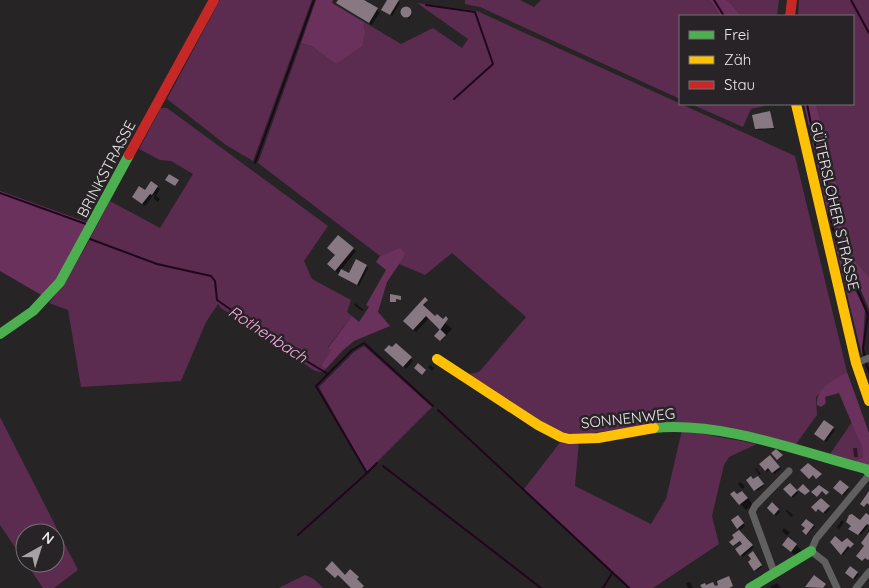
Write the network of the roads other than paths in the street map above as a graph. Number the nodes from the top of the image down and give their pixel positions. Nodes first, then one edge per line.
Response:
1 (214, 0) edge
2 (792, 0) edge
3 (790, 15) edge
4 (796, 105) edge
5 (0, 334) edge
6 (869, 358) edge
7 (437, 359) dead end
8 (856, 363) junction
9 (869, 401) edge
10 (789, 471) dead end
11 (869, 474) edge
12 (810, 551) junction
13 (774, 572) junction
14 (869, 572) edge
15 (750, 588) edge
16 (837, 588) edge
17 (856, 588) edge

1 - 5 street, BRINKSTRASSE
2 - 3 street
4 - 8 street, GÜTERSLOHER STRASSE
6 - 8 street
7 - 11 street, SONNENWEG
8 - 9 street, GÜTERSLOHER STRASSE
10 - 13 street
11 - 12 street
12 - 13 street
12 - 16 street
13 - 15 street
14 - 17 street

